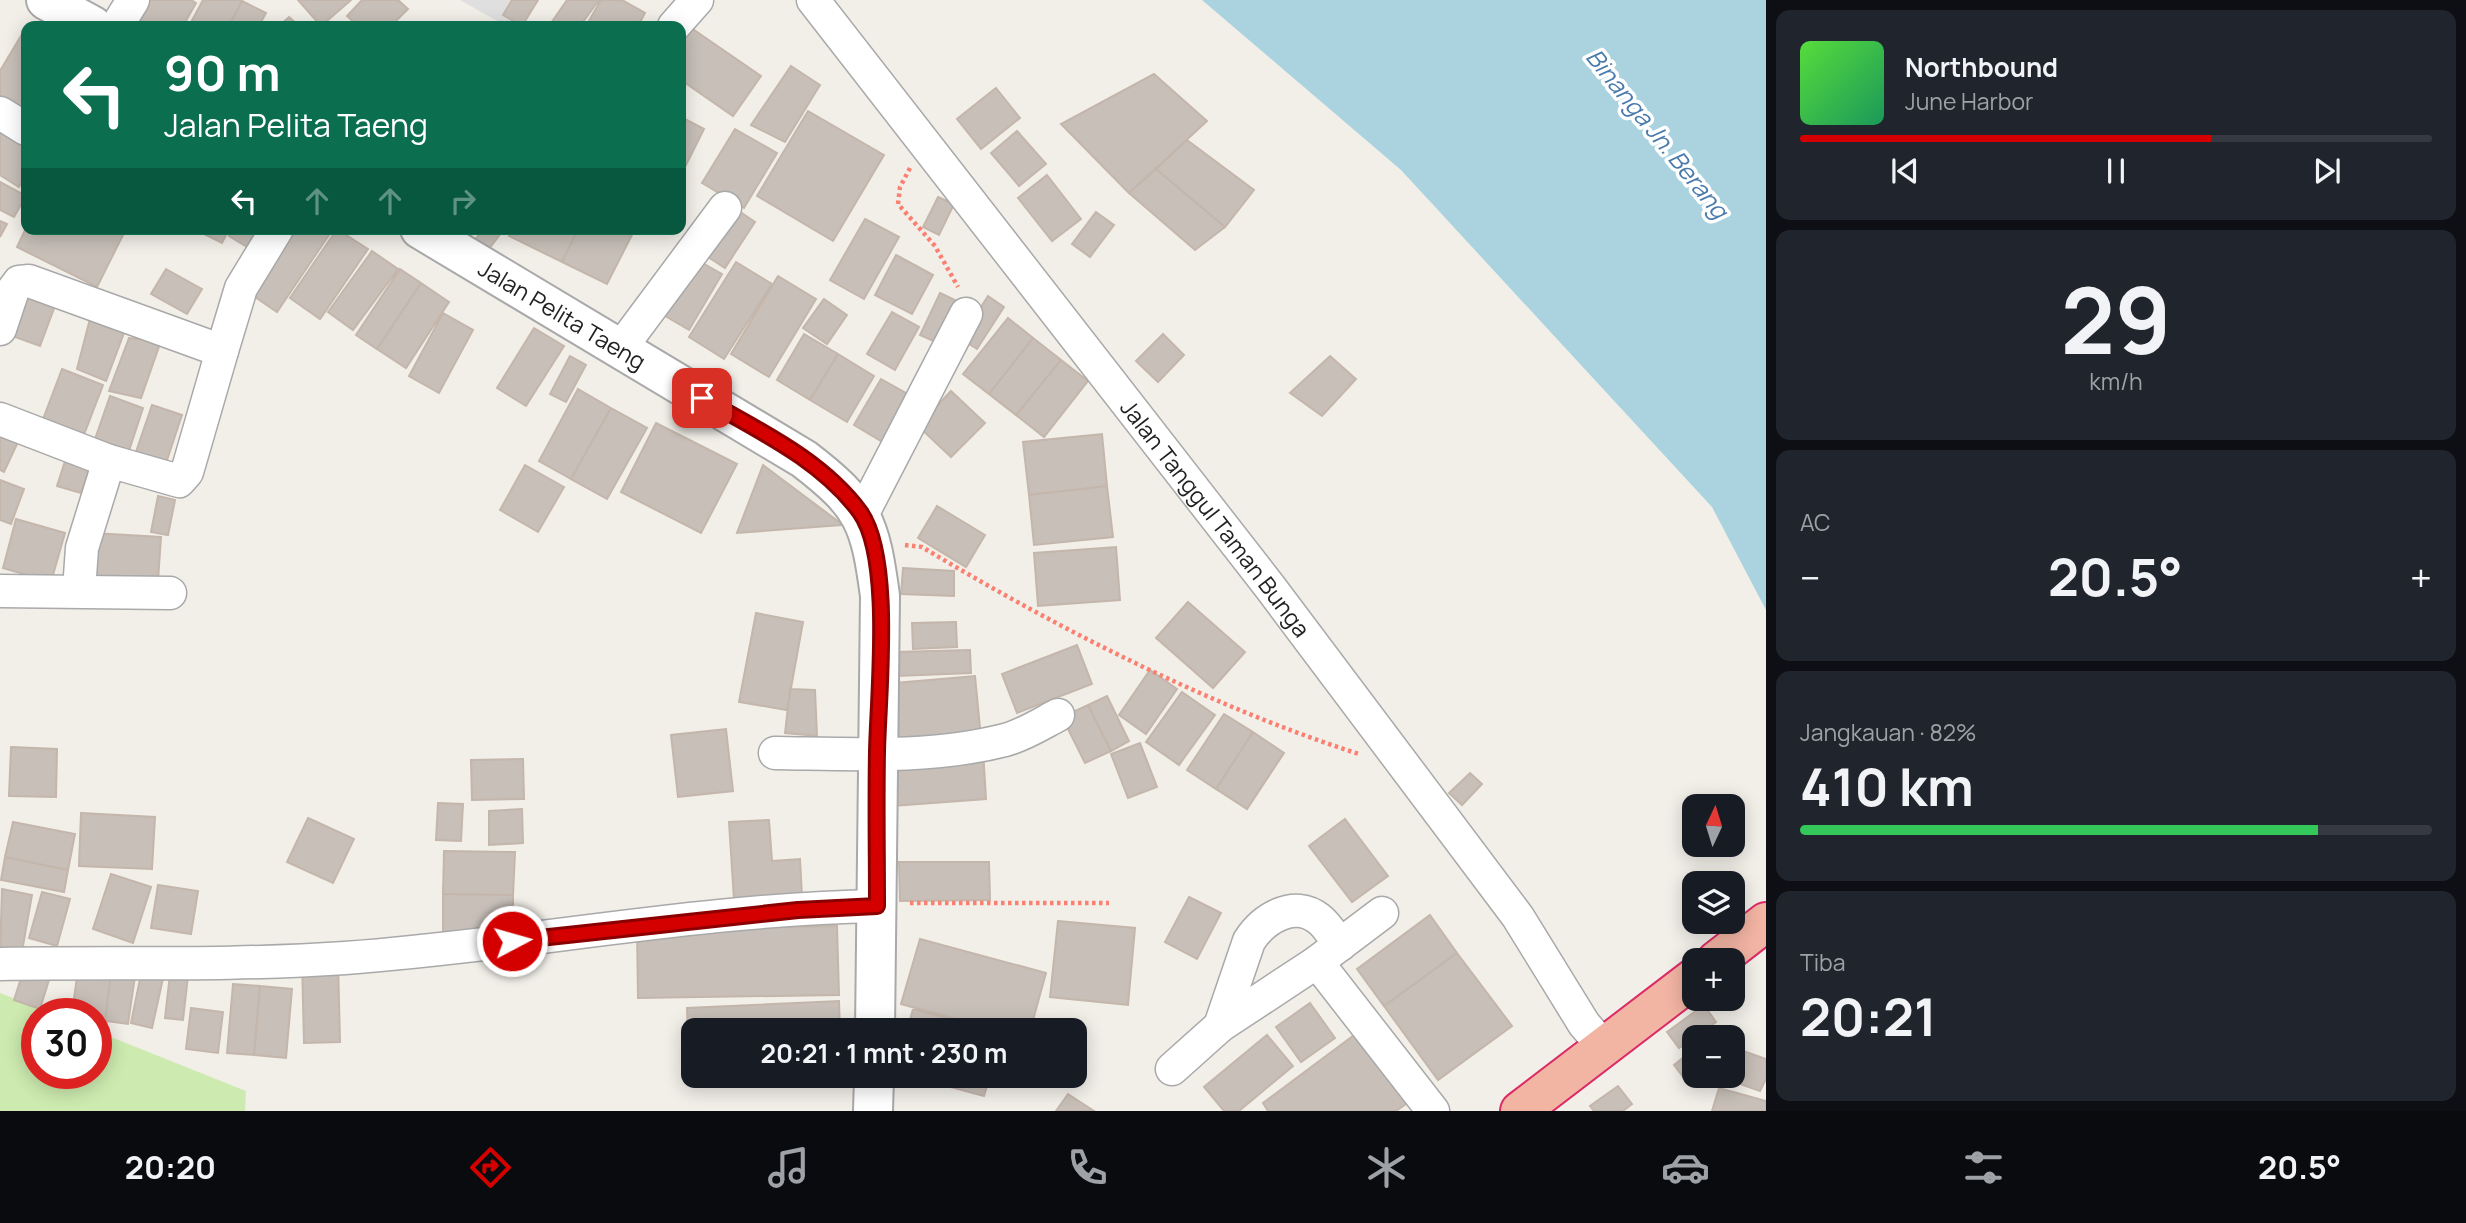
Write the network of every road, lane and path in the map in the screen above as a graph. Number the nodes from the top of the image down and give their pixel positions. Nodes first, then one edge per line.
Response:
1 (46, 0) edge
2 (133, 0) edge
3 (697, 0) edge
4 (813, 0) edge
5 (87, 21) edge
6 (101, 21) edge
7 (678, 21) edge
8 (0, 113) edge
9 (21, 126) edge
10 (925, 144) junction
11 (725, 208) dead end
12 (274, 235) edge
13 (430, 235) edge
14 (966, 314) joint
15 (0, 329) edge
16 (620, 349) junction
17 (222, 351) junction
18 (0, 419) edge
19 (109, 461) junction
20 (867, 529) junction
21 (79, 590) junction
22 (0, 591) edge
23 (170, 593) dead end
24 (1058, 715) dead end
25 (775, 752) dead end
26 (877, 754) junction
27 (1408, 770) junction
28 (1109, 903) dead end
29 (877, 906) junction
30 (1382, 913) dead end
31 (1766, 922) edge
32 (1733, 948) edge
33 (1329, 953) junction
34 (0, 964) edge
35 (1682, 987) edge
36 (875, 1018) edge
37 (1220, 1026) junction
38 (1604, 1047) junction
39 (1172, 1069) dead end
40 (874, 1088) edge
41 (873, 1111) edge
42 (1433, 1111) edge
43 (1520, 1111) edge

1 - 5 street
2 - 6 street
3 - 7 street
4 - 10 street, Jalan Tanggul Taman Bunga
8 - 9 street
10 - 14 path
10 - 27 street, Jalan Tanggul Taman Bunga
11 - 16 street
12 - 17 street
13 - 16 street, Jalan Pelita Taeng
14 - 20 street
15 - 17 street
16 - 20 street, Jalan Pelita Taeng
17 - 19 street
18 - 19 street
19 - 21 street
20 - 26 street
20 - 27 path
21 - 22 street
21 - 23 street
24 - 26 street
25 - 26 street
26 - 29 street
27 - 38 street, Jalan Tanggul Taman Bunga
28 - 29 path
29 - 34 street
29 - 36 street
30 - 33 street
31 - 32 highway
33 - 37 street
33 - 37 street
33 - 42 street
35 - 38 highway
37 - 39 street
38 - 43 highway
40 - 41 street

